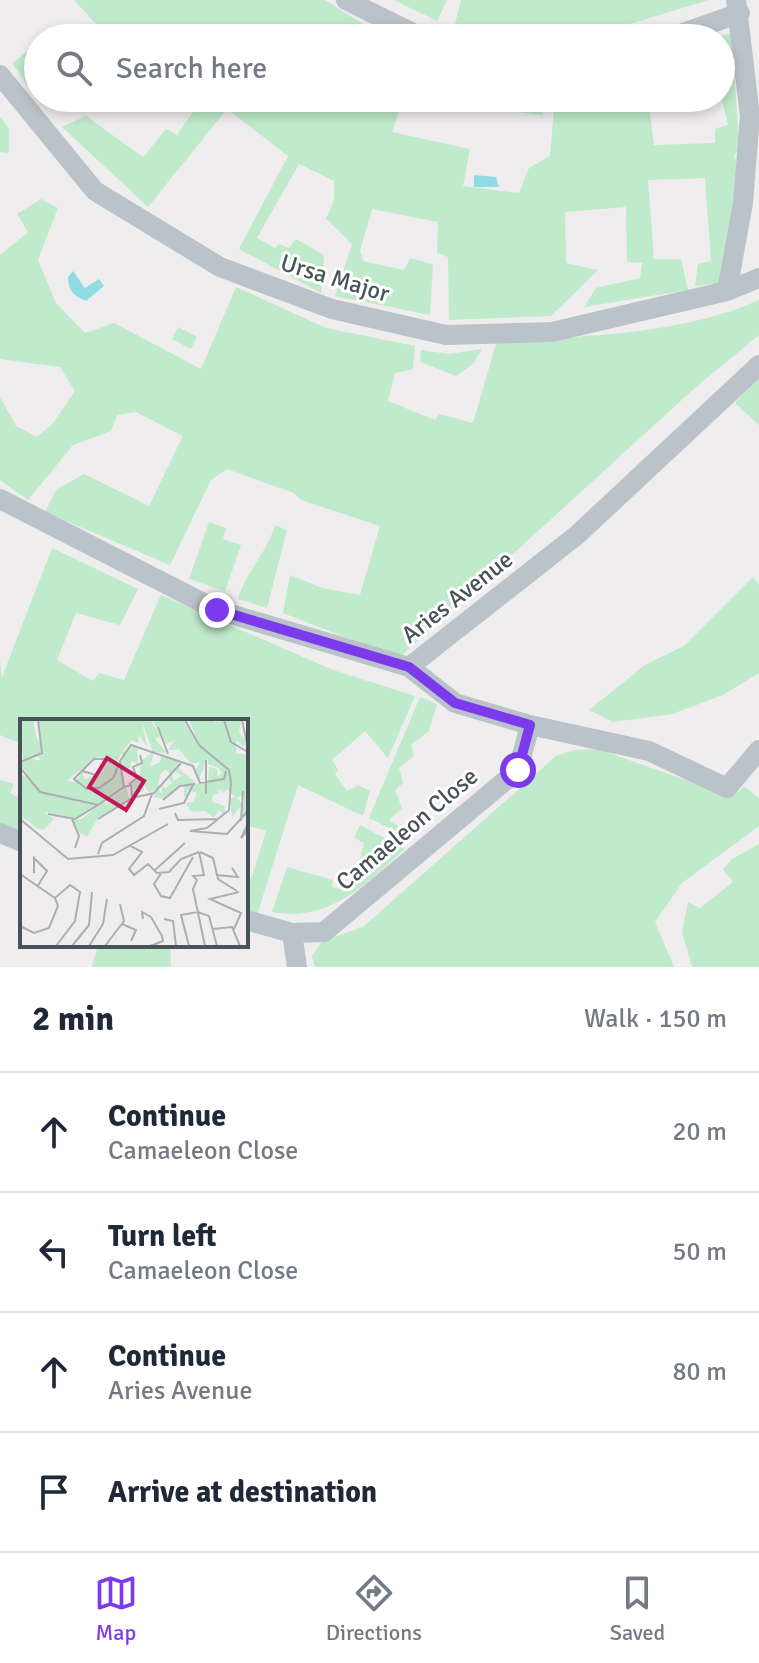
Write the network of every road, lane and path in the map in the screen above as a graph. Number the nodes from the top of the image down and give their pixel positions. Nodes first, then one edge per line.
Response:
1 (346, 0) edge
2 (738, 7) edge
3 (395, 24) edge
4 (700, 24) edge
5 (0, 75) edge
6 (24, 104) edge
7 (30, 112) edge
8 (759, 278) edge
9 (727, 291) junction
10 (759, 365) edge
11 (0, 499) edge
12 (409, 667) junction
13 (530, 725) junction
14 (759, 750) edge
15 (0, 833) edge
16 (20, 841) edge
17 (248, 921) edge
18 (292, 933) junction
19 (297, 967) edge

1 - 3 street
2 - 4 street
2 - 9 street
5 - 6 street, Ursa Major
7 - 9 street, Ursa Major
8 - 9 street, Ursa Major
10 - 12 street, Aries Avenue
11 - 12 street, Aries Avenue
12 - 13 street
13 - 14 street
13 - 18 street, Camaeleon Close
15 - 16 street
17 - 18 street, Camaeleon Close
18 - 19 street

